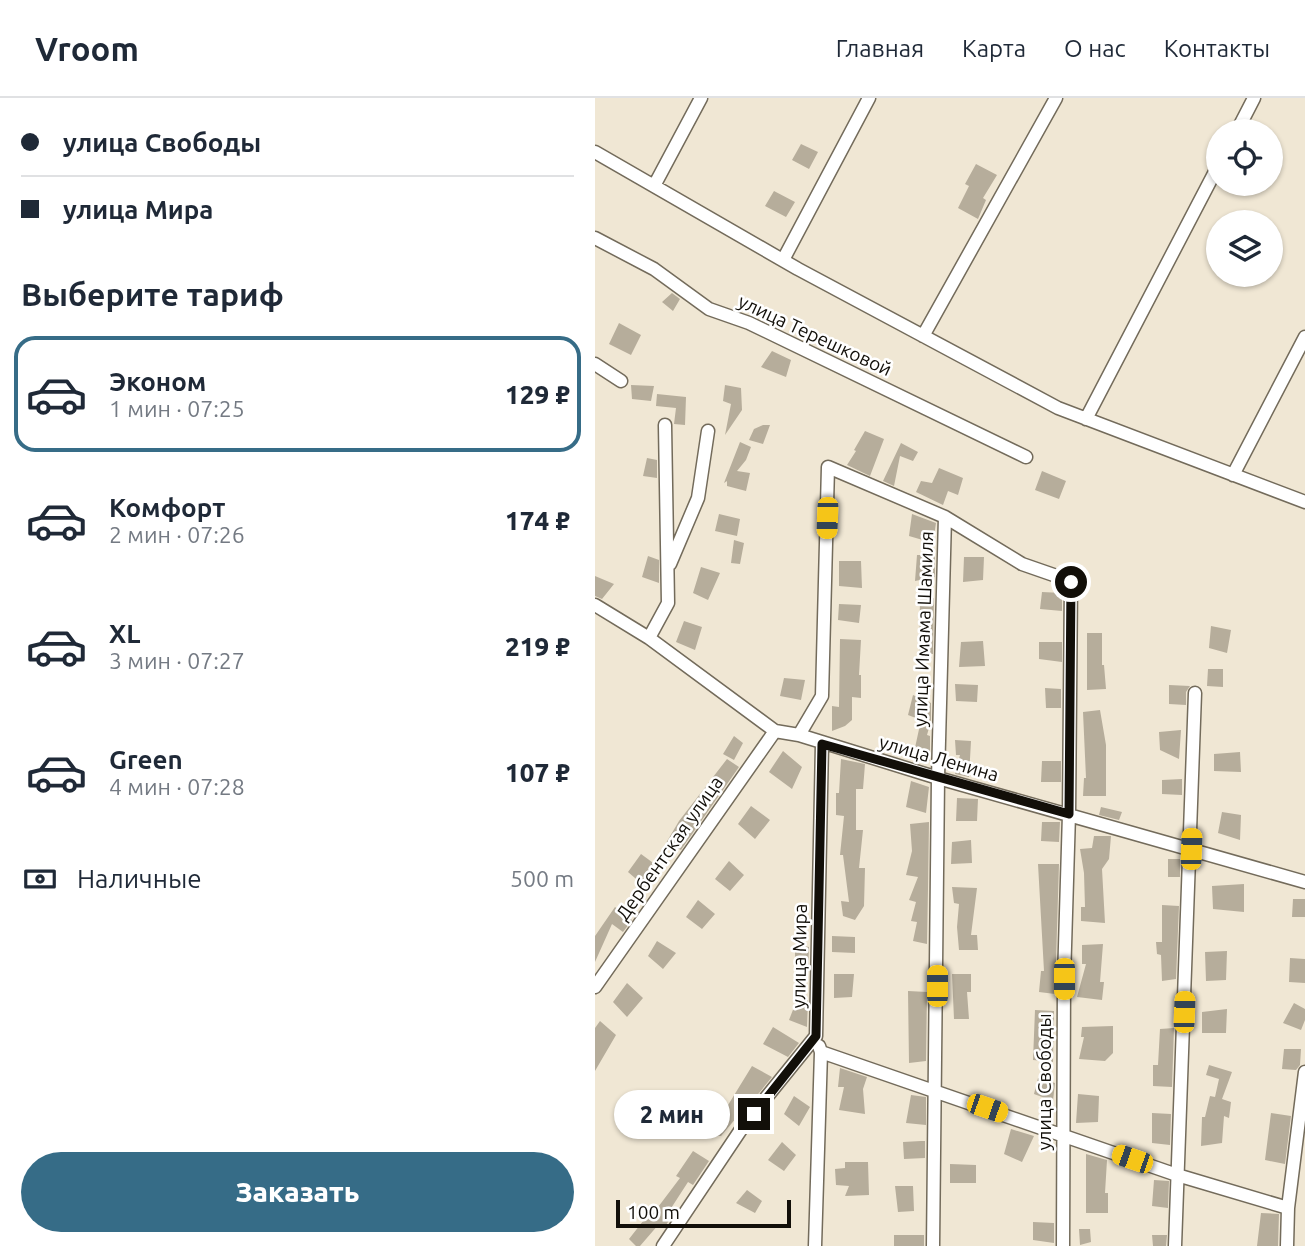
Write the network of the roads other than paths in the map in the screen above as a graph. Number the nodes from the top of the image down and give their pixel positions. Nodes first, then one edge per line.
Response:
1 (701, 98) edge
2 (869, 98) edge
3 (1056, 98) edge
4 (1254, 98) edge
5 (1243, 119) edge
6 (595, 152) edge
7 (654, 186) junction
8 (1206, 189) edge
9 (595, 238) edge
10 (783, 260) junction
11 (923, 336) junction
12 (1305, 337) edge
13 (595, 364) edge
14 (621, 381) dead end
15 (1086, 419) junction
16 (665, 425) dead end
17 (708, 431) dead end
18 (1026, 457) dead end
19 (1233, 475) junction
20 (1305, 502) edge
21 (945, 517) junction
22 (669, 566) junction
23 (595, 604) edge
24 (649, 638) junction
25 (1195, 693) dead end
26 (775, 731) junction
27 (799, 735) junction
28 (822, 744) junction
29 (938, 778) junction
30 (1069, 814) junction
31 (1191, 849) junction
32 (1305, 882) edge
33 (595, 986) edge
34 (816, 1036) junction
35 (821, 1052) junction
36 (1305, 1072) edge
37 (936, 1090) junction
38 (1064, 1135) junction
39 (1177, 1175) junction
40 (1288, 1208) junction
41 (663, 1246) edge
42 (815, 1246) edge
43 (933, 1246) edge
44 (1063, 1246) edge
45 (1175, 1246) edge
46 (1287, 1246) edge

1 - 7 street
2 - 10 street
3 - 11 street
4 - 5 street
6 - 7 street
7 - 10 street
8 - 15 street
9 - 18 street, улица Терешковой
10 - 11 street
11 - 15 street
12 - 19 street
13 - 14 street
15 - 19 street
16 - 22 street
17 - 22 street
19 - 20 street
21 - 27 street
21 - 29 street, улица Имама Шамиля
21 - 30 street, улица Свободы
22 - 24 street
23 - 24 street, улица Ленина
24 - 26 street, улица Ленина
25 - 31 street
26 - 27 street, улица Ленина
26 - 33 street, Дербентская улица
27 - 28 street, улица Ленина
28 - 29 street, улица Ленина
28 - 34 street, улица Мира
29 - 30 street, улица Ленина
29 - 37 street, улица Имама Шамиля
30 - 31 street, улица Ленина
30 - 38 street, улица Свободы
31 - 32 street, улица Ленина
31 - 39 street
34 - 35 street
34 - 41 street, улица Мира
35 - 37 street
35 - 42 street
36 - 40 street
37 - 38 street
37 - 43 street, улица Имама Шамиля
38 - 39 street
38 - 44 street, улица Свободы
39 - 40 street
39 - 45 street
40 - 46 street

